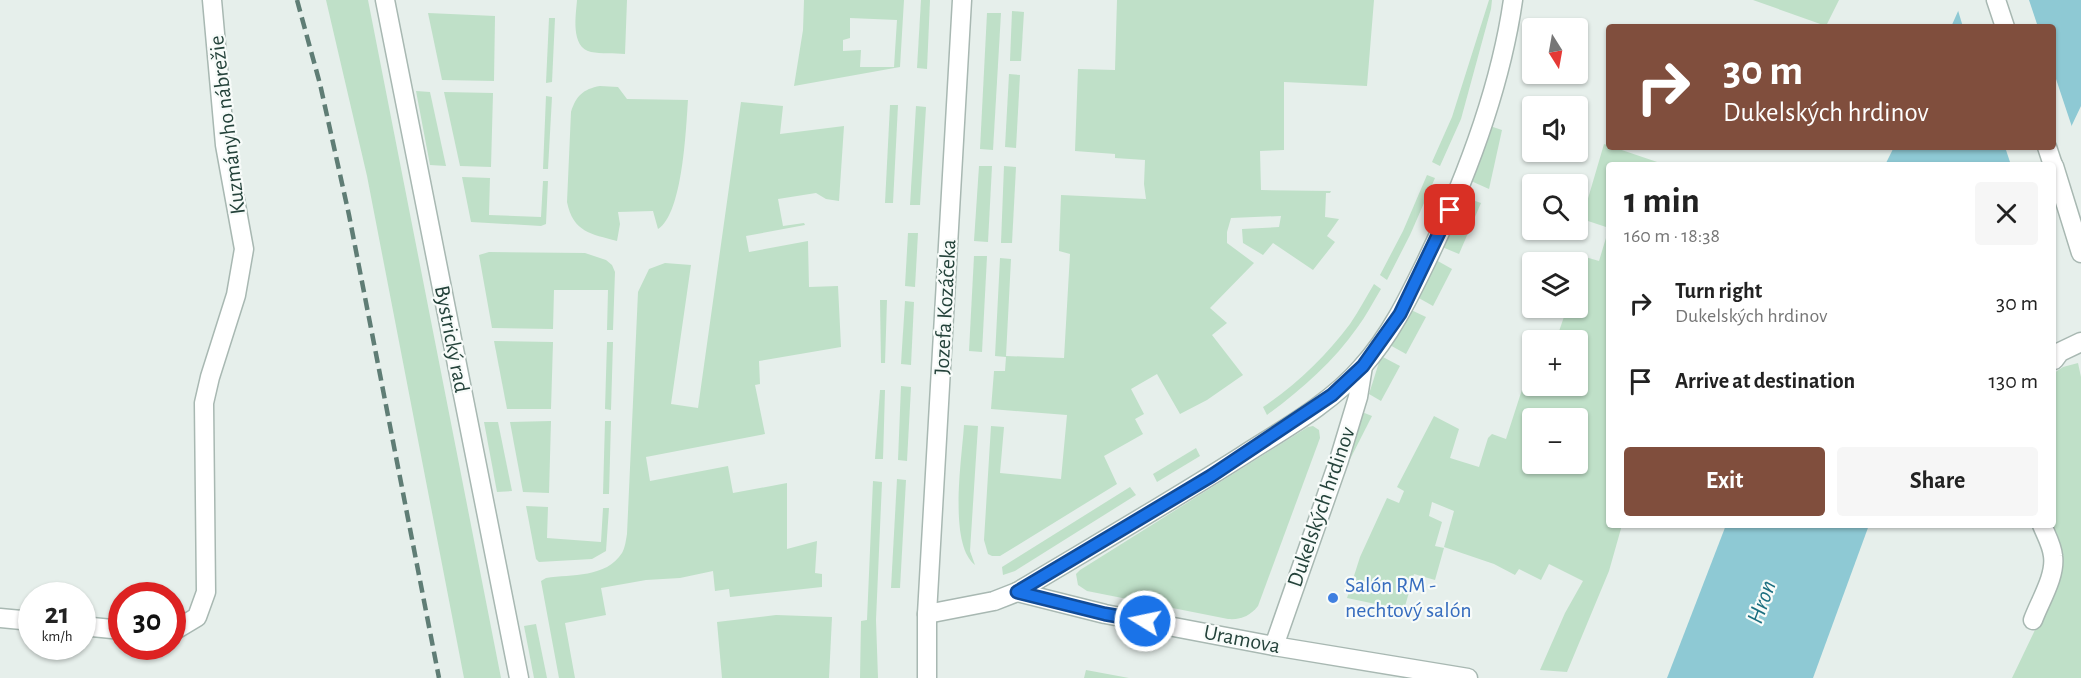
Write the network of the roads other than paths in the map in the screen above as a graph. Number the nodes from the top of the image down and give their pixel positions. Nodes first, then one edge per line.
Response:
1 (212, 0) edge
2 (385, 0) edge
3 (963, 0) edge
4 (1513, 0) edge
5 (1996, 0) edge
6 (2004, 24) edge
7 (2056, 174) edge
8 (2081, 253) edge
9 (2081, 342) edge
10 (2056, 357) edge
11 (1363, 366) junction
12 (2043, 528) edge
13 (1017, 592) junction
14 (927, 614) junction
15 (0, 618) edge
16 (18, 620) edge
17 (2033, 620) dead end
18 (186, 624) edge
19 (1274, 646) junction
20 (519, 678) edge
21 (927, 678) edge
22 (1468, 678) edge

1 - 18 street, Kuzmányho nábrežie
2 - 20 street, Bystrický rad
3 - 14 street, Jozefa Kozáčeka
4 - 11 street, Dukelských hrdinov
5 - 6 street
7 - 8 street
9 - 10 street
11 - 13 street, Dukelských hrdinov
11 - 19 street, Dukelských hrdinov
12 - 17 street
13 - 14 street, Dukelských hrdinov
13 - 19 street, Uramova
14 - 21 street, Jozefa Kozáčeka
15 - 16 street
19 - 22 street, Uramova

